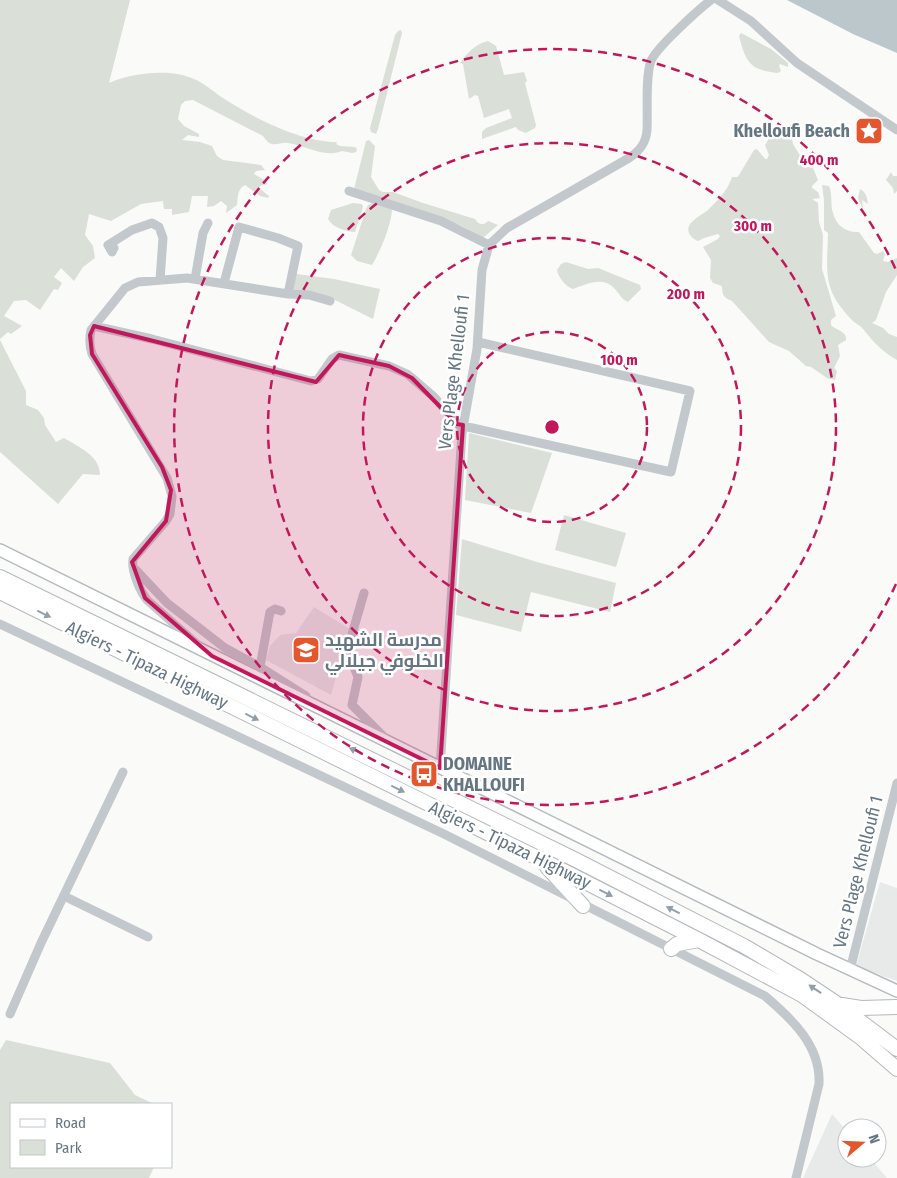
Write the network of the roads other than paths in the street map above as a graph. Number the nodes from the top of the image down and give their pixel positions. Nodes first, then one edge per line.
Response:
1 (711, 0) edge
2 (718, 0) edge
3 (897, 130) edge
4 (349, 192) dead end
5 (208, 222) dead end
6 (489, 245) junction
7 (114, 248) dead end
8 (160, 280) junction
9 (195, 280) junction
10 (224, 283) junction
11 (288, 294) junction
12 (330, 301) dead end
13 (94, 326) junction
14 (478, 342) junction
15 (463, 425) junction
16 (0, 550) edge
17 (133, 567) junction
18 (0, 577) edge
19 (0, 592) edge
20 (364, 593) dead end
21 (281, 611) dead end
22 (0, 624) edge
23 (174, 625) junction
24 (195, 625) junction
25 (212, 656) junction
26 (260, 667) junction
27 (344, 720) junction
28 (390, 743) junction
29 (440, 768) junction
30 (122, 772) dead end
31 (897, 783) edge
32 (537, 858) junction
33 (64, 896) junction
34 (583, 906) junction
35 (148, 937) dead end
36 (699, 940) junction
37 (671, 949) junction
38 (850, 970) junction
39 (897, 991) edge
40 (836, 1003) junction
41 (894, 1007) edge
42 (10, 1014) dead end
43 (879, 1034) junction
44 (897, 1048) edge
45 (897, 1069) edge
46 (796, 1178) edge

1 - 6 street
2 - 3 street
4 - 6 street
5 - 9 street
6 - 14 street, Vers Plage Khelloufi 1
7 - 8 street
8 - 9 street
8 - 13 street
9 - 10 street
10 - 11 street
10 - 11 street
11 - 12 street
13 - 15 street
13 - 17 street
14 - 15 street, Vers Plage Khelloufi 1
14 - 15 street
15 - 29 street, Vers Plage Khelloufi 1
16 - 25 main road
17 - 23 street
17 - 24 street
40 -> 18 highway, Algiers - Tipaza Highway
19 -> 32 highway, Algiers - Tipaza Highway
20 - 28 street
21 - 26 street
22 - 34 street
23 - 24 street
23 - 25 street
24 - 26 street
25 - 27 main road
26 - 27 street
27 - 28 main road
28 - 29 main road
29 - 38 main road
30 - 33 street
31 - 38 street, Vers Plage Khelloufi 1
32 - 34 highway
32 -> 36 highway, Algiers - Tipaza Highway
33 - 35 street
33 - 42 street
34 - 37 street
36 - 37 highway
36 - 45 highway, Algiers - Tipaza Highway
37 - 46 street
38 - 39 main road
40 - 41 highway
40 - 43 highway, Algiers - Tipaza Highway
41 - 43 highway
43 - 44 highway, Algiers - Tipaza Highway

